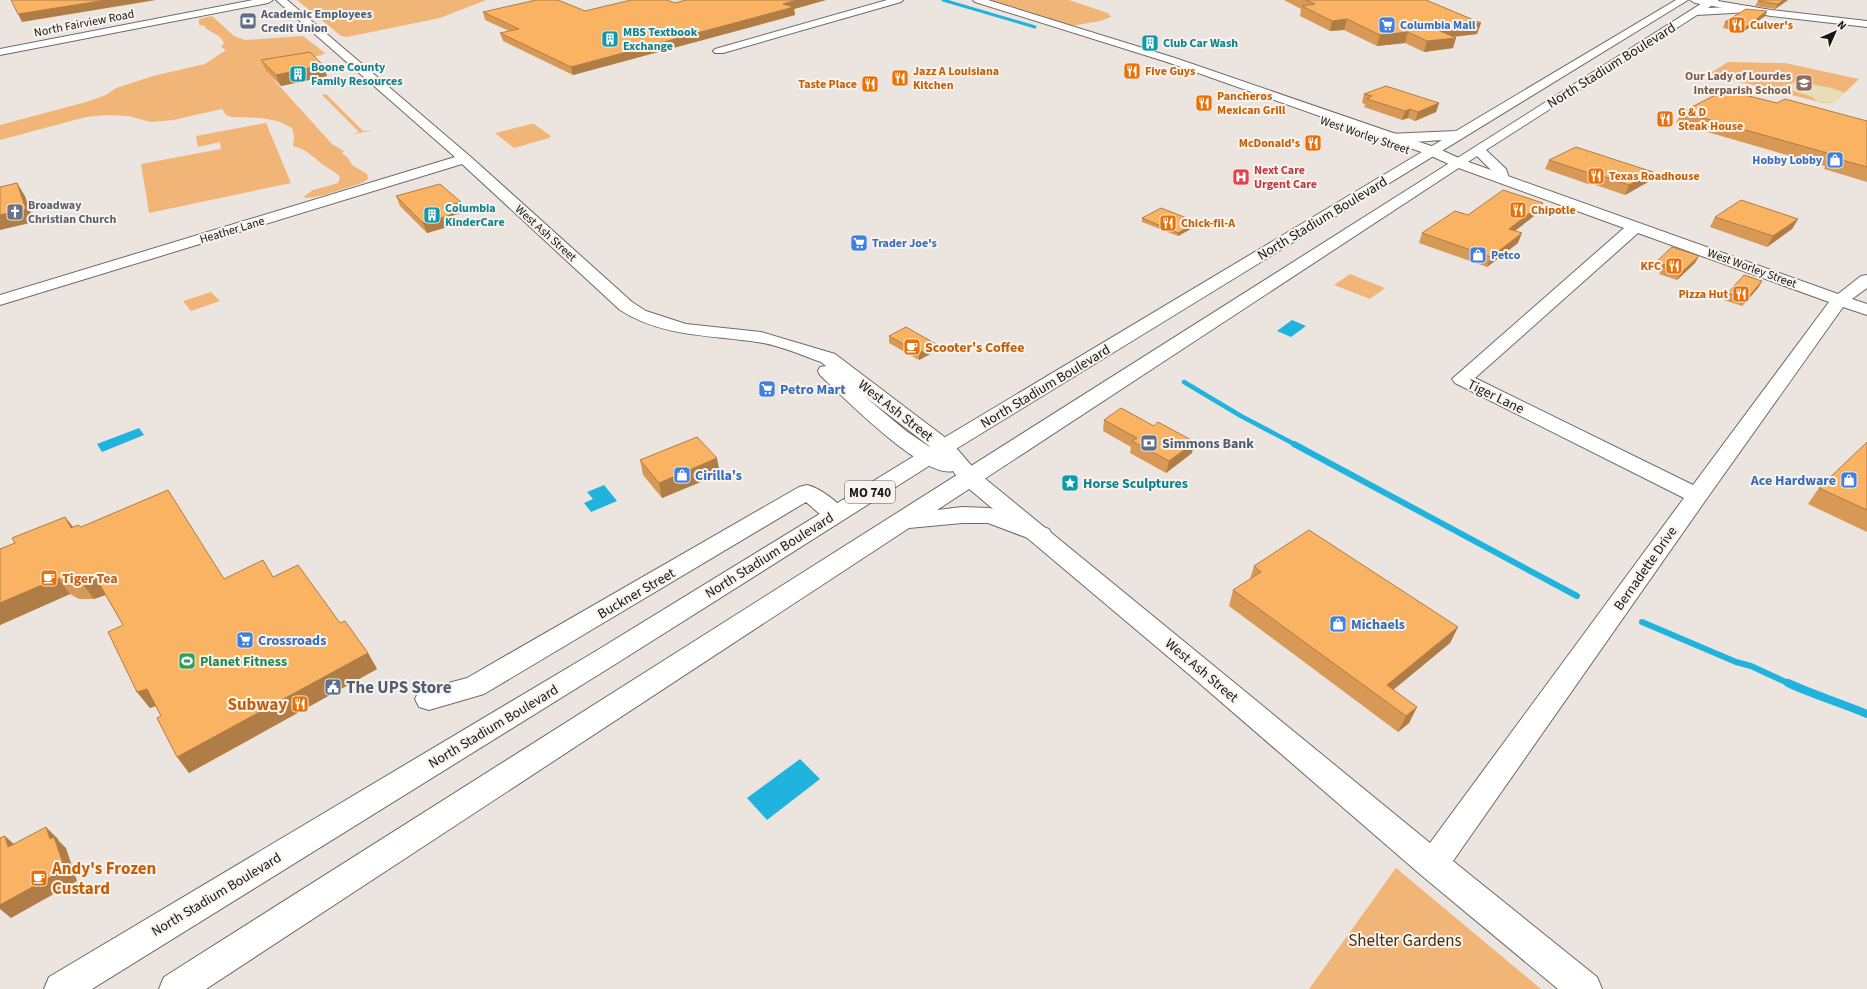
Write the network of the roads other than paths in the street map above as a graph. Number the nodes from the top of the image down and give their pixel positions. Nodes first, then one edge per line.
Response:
1 (268, 0) edge
2 (281, 0) edge
3 (898, 0) edge
4 (978, 0) edge
5 (1695, 3) edge
6 (1749, 9) junction
7 (1867, 20) edge
8 (1867, 24) edge
9 (1096, 38) junction
10 (719, 50) dead end
11 (0, 52) edge
12 (1458, 135) junction
13 (1393, 137) junction
14 (1478, 150) junction
15 (1427, 153) junction
16 (464, 159) junction
17 (1454, 165) junction
18 (1502, 178) junction
19 (1636, 226) junction
20 (1867, 280) edge
21 (0, 300) edge
22 (1840, 300) junction
23 (1867, 310) edge
24 (936, 452) junction
25 (969, 477) junction
26 (1696, 496) junction
27 (835, 514) junction
28 (899, 522) junction
29 (1041, 535) junction
30 (429, 699) dead end
31 (1432, 865) junction
32 (61, 989) edge
33 (176, 989) edge
34 (1584, 989) edge

1 - 11 street, North Fairview Road
2 - 16 street, West Ash Street
3 - 10 street
4 - 9 street, West Worley Street
5 - 6 street
5 - 6 street
5 - 7 street
5 - 12 street, North Stadium Boulevard / MO 740
5 - 14 street, North Stadium Boulevard / MO 740
6 - 8 street
9 - 13 street, West Worley Street
9 - 15 street, West Worley Street
12 - 13 street
12 - 15 street, North Stadium Boulevard / MO 740
13 - 15 street, West Worley Street
14 - 17 street, North Stadium Boulevard / MO 740
14 - 18 street
15 - 17 street, West Worley Street
15 - 24 street, North Stadium Boulevard / MO 740
16 - 21 street, Heather Lane
16 - 24 street, West Ash Street
17 - 18 street, West Worley Street
17 - 19 street, West Worley Street
17 - 25 street, North Stadium Boulevard / MO 740
18 - 19 street, West Worley Street
19 - 22 street, West Worley Street
19 - 26 street, Tiger Lane
20 - 22 street, Bernadette Drive
22 - 23 street, West Worley Street
22 - 26 street, Bernadette Drive
24 - 25 street, West Ash Street
24 - 27 street, North Stadium Boulevard / MO 740
25 - 28 street, North Stadium Boulevard / MO 740
25 - 29 street, West Ash Street
26 - 31 street, Bernadette Drive
27 - 30 street, Buckner Street
27 - 32 street, North Stadium Boulevard / MO 740
28 - 29 street
28 - 33 street, North Stadium Boulevard / MO 740
29 - 31 street, West Ash Street
31 - 34 street, West Ash Street

